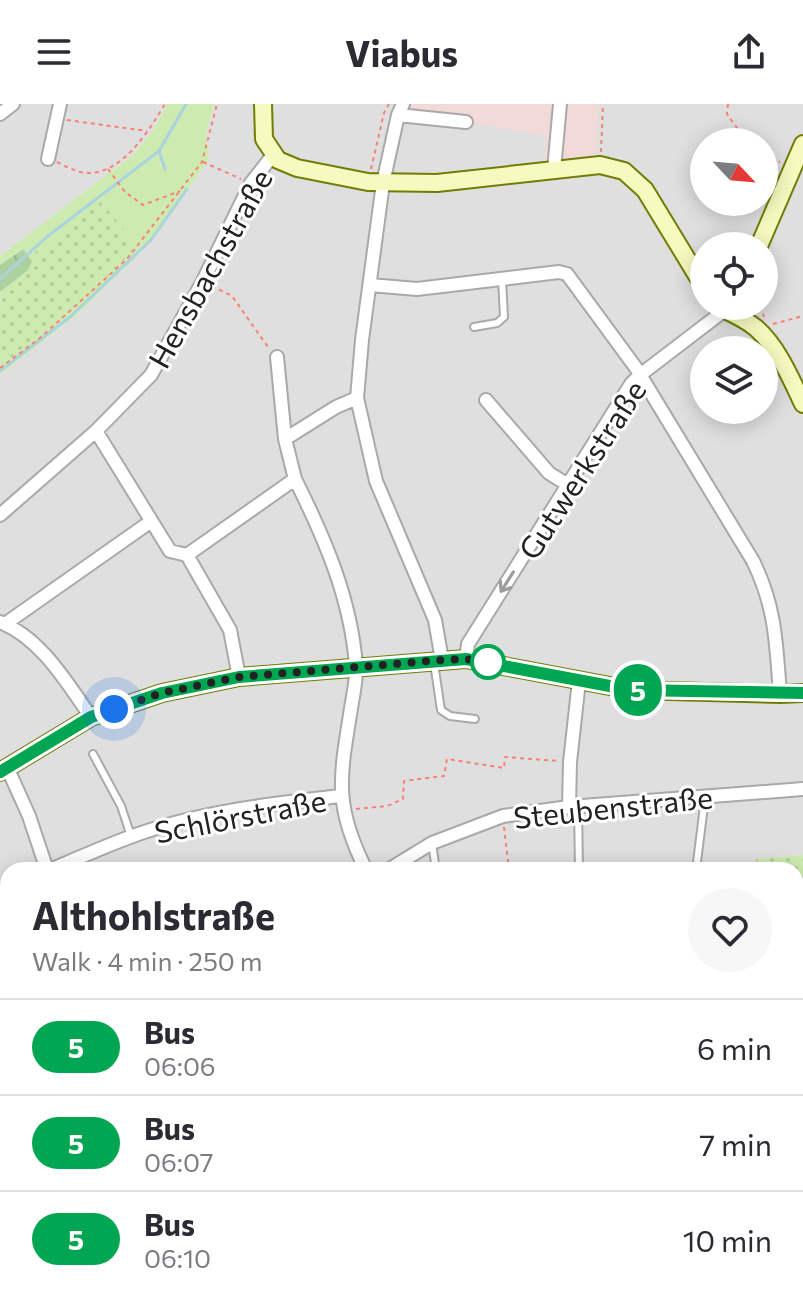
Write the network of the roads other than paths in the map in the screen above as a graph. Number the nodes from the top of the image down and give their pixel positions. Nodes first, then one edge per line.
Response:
1 (13, 104) edge
2 (60, 104) edge
3 (263, 104) edge
4 (560, 104) edge
5 (401, 109) edge
6 (0, 114) edge
7 (466, 122) dead end
8 (803, 144) edge
9 (273, 155) junction
10 (48, 159) road end
11 (554, 170) junction
12 (376, 182) junction
13 (765, 232) edge
14 (690, 264) edge
15 (502, 279) junction
16 (370, 285) junction
17 (708, 320) edge
18 (744, 320) edge
19 (474, 327) dead end
20 (277, 357) road end
21 (640, 375) junction
22 (357, 398) junction
23 (486, 400) dead end
24 (803, 404) edge
25 (96, 431) junction
26 (285, 439) junction
27 (295, 479) junction
28 (568, 485) junction
29 (0, 515) edge
30 (150, 522) junction
31 (187, 555) junction
32 (3, 623) edge
33 (449, 660) junction
34 (357, 669) junction
35 (239, 677) junction
36 (579, 681) junction
37 (803, 693) edge
38 (780, 694) junction
39 (91, 717) junction
40 (475, 719) dead end
41 (93, 754) dead end
42 (4, 769) edge
43 (803, 789) edge
44 (341, 796) junction
45 (705, 796) junction
46 (573, 807) junction
47 (131, 836) junction
48 (432, 843) junction
49 (45, 862) edge
50 (68, 862) edge
51 (362, 862) edge
52 (401, 862) edge
53 (435, 862) edge
54 (578, 862) edge
55 (697, 862) edge

1 - 6 street
2 - 10 street
3 - 9 street, Hensbachstraße
4 - 11 street
5 - 7 street
5 - 12 street
8 - 13 street
9 - 12 street
9 - 25 street, Hensbachstraße
11 - 12 street
11 - 14 street
12 - 16 street
15 - 16 street
15 - 19 lane
15 - 21 street
16 - 22 street
17 - 21 street, Gutwerkstraße
18 - 24 street
20 - 26 street
21 - 28 street, Gutwerkstraße
21 - 38 street
22 - 26 street
22 - 33 street
23 - 28 street
25 - 29 street, Hensbachstraße
25 - 30 street
26 - 27 street
27 - 31 street
27 - 34 street
28 -> 33 street, Gutwerkstraße
30 - 31 street
30 - 32 street
31 - 35 street
32 - 39 street
33 - 34 street
33 - 36 street
33 - 40 lane
34 - 35 street
34 - 44 street
35 - 39 street
36 - 38 street
36 - 46 street
37 - 38 street
39 - 42 street
41 - 47 lane
42 - 49 street
43 - 45 street, Steubenstraße
44 - 47 street, Schlörstraße
44 - 51 street
45 - 46 street, Steubenstraße
45 - 55 lane
46 - 48 street, Steubenstraße
46 - 54 lane
47 - 50 street, Schlörstraße
48 - 52 street, Steubenstraße
48 - 53 lane

